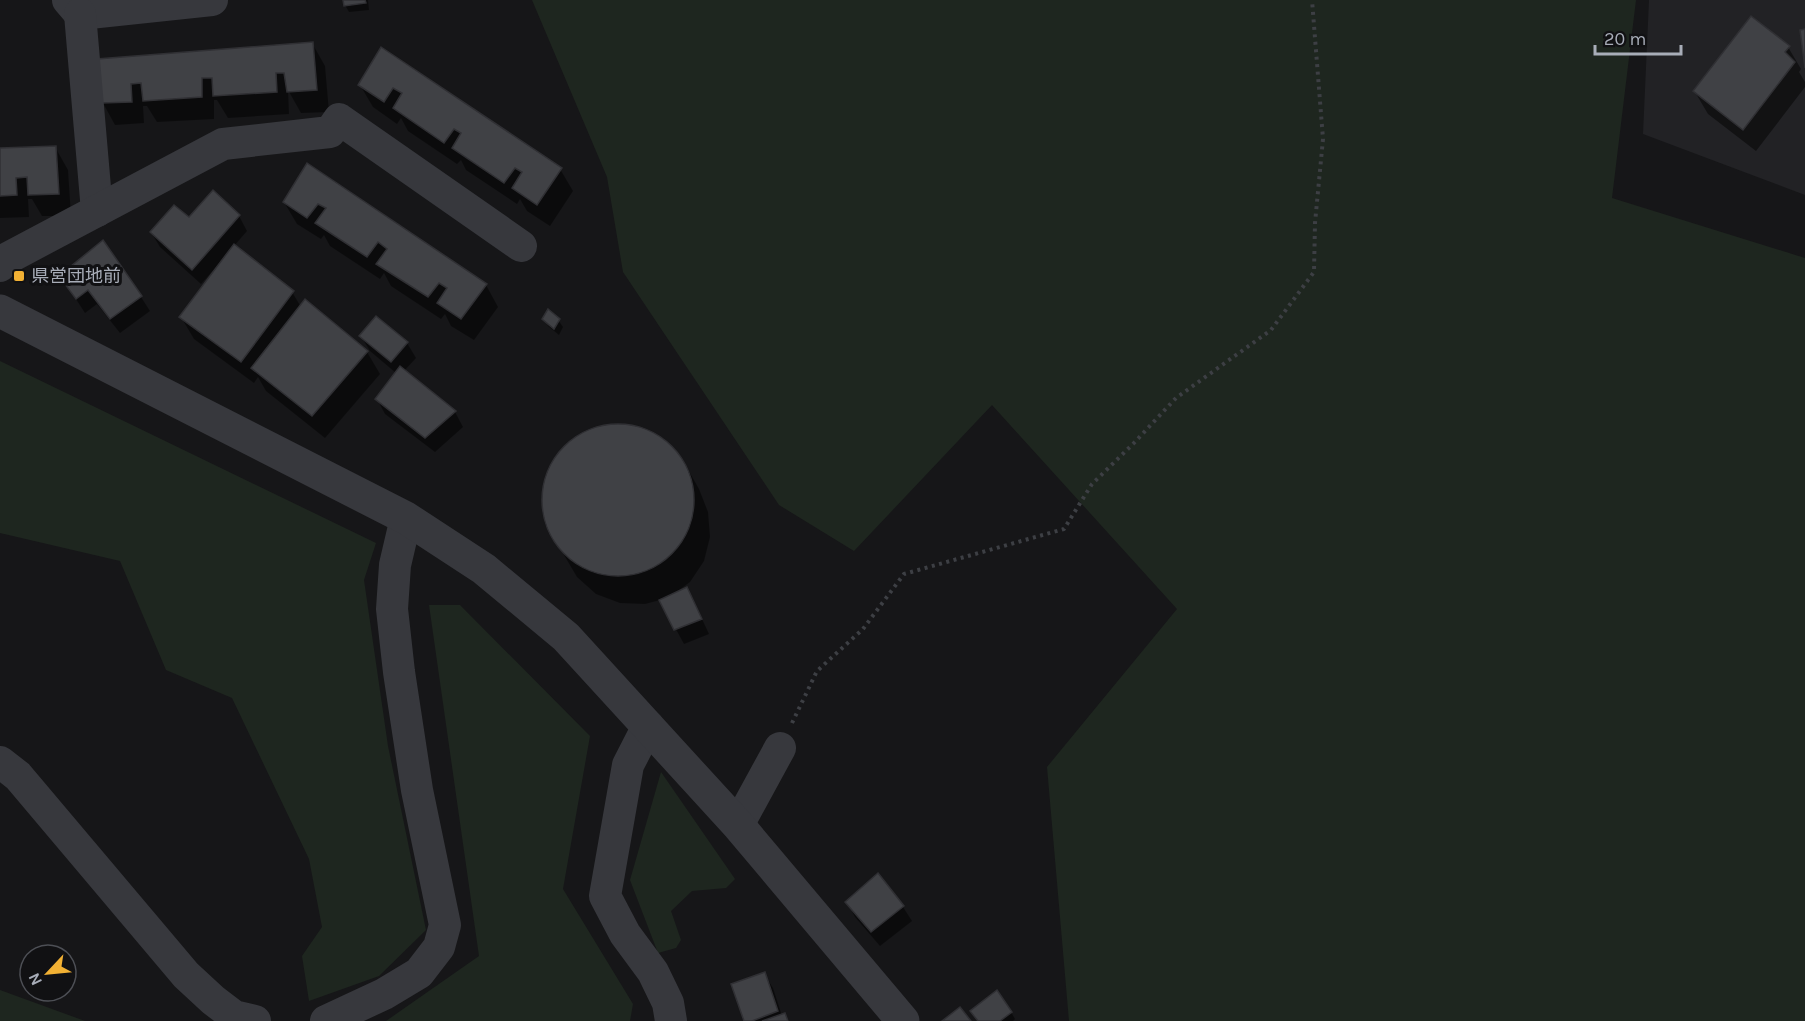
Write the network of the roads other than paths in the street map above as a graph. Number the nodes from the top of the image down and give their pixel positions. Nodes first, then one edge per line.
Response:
1 (212, 0) edge
2 (74, 7) edge
3 (97, 211) junction
4 (521, 246) dead end
5 (0, 266) edge
6 (0, 312) edge
7 (406, 518) junction
8 (648, 726) junction
9 (780, 748) road end
10 (0, 762) edge
11 (738, 825) junction
12 (255, 1021) edge
13 (326, 1021) edge
14 (671, 1021) edge
15 (903, 1021) edge

1 - 2 street
2 - 3 street
3 - 4 street
3 - 5 street
6 - 7 street
7 - 8 street
7 - 13 street
8 - 11 street
8 - 14 street
9 - 11 street
10 - 12 street
11 - 15 street

